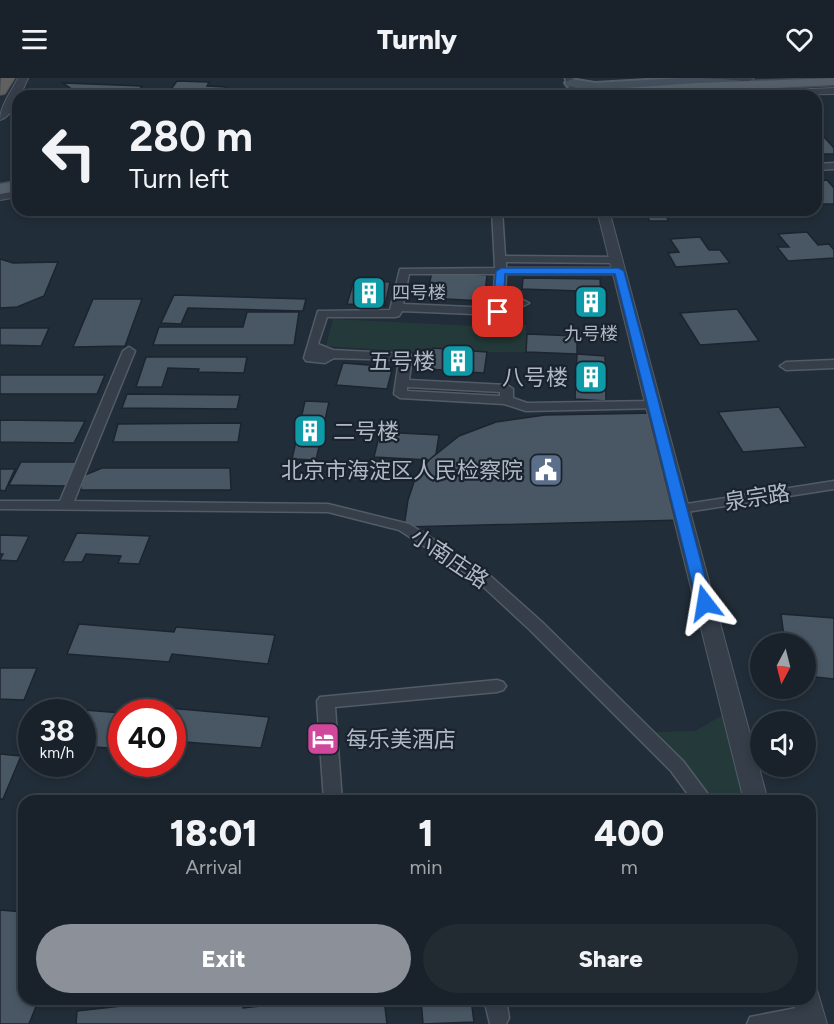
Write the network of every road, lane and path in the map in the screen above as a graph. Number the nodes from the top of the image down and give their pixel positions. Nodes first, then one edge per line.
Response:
1 (747, 81) edge
2 (834, 81) edge
3 (834, 86) edge
4 (572, 90) edge
5 (756, 90) edge
6 (12, 102) edge
7 (0, 117) edge
8 (497, 216) edge
9 (605, 216) edge
10 (500, 265) junction
11 (618, 266) junction
12 (499, 301) junction
13 (523, 303) dead end
14 (397, 307) junction
15 (129, 351) dead end
16 (834, 364) edge
17 (786, 366) dead end
18 (654, 405) junction
19 (834, 485) edge
20 (0, 505) edge
21 (65, 506) junction
22 (680, 508) junction
23 (497, 686) dead end
24 (333, 795) edge
25 (699, 795) edge
26 (754, 795) edge
27 (811, 1014) edge
28 (758, 1024) edge

1 - 2 main road
1 - 4 main road
1 - 4 main road
3 - 5 main road
6 - 7 street
8 - 10 street
9 - 11 street
10 - 11 street
10 - 12 street
10 - 14 street
11 - 18 street
12 - 13 street
12 - 14 street
14 - 18 street
15 - 21 street
16 - 17 street
18 - 22 street
19 - 22 street, 泉宗路
20 - 21 street, 小南庄路
21 - 25 street, 小南庄路
22 - 26 street
23 - 24 street
27 - 28 street

